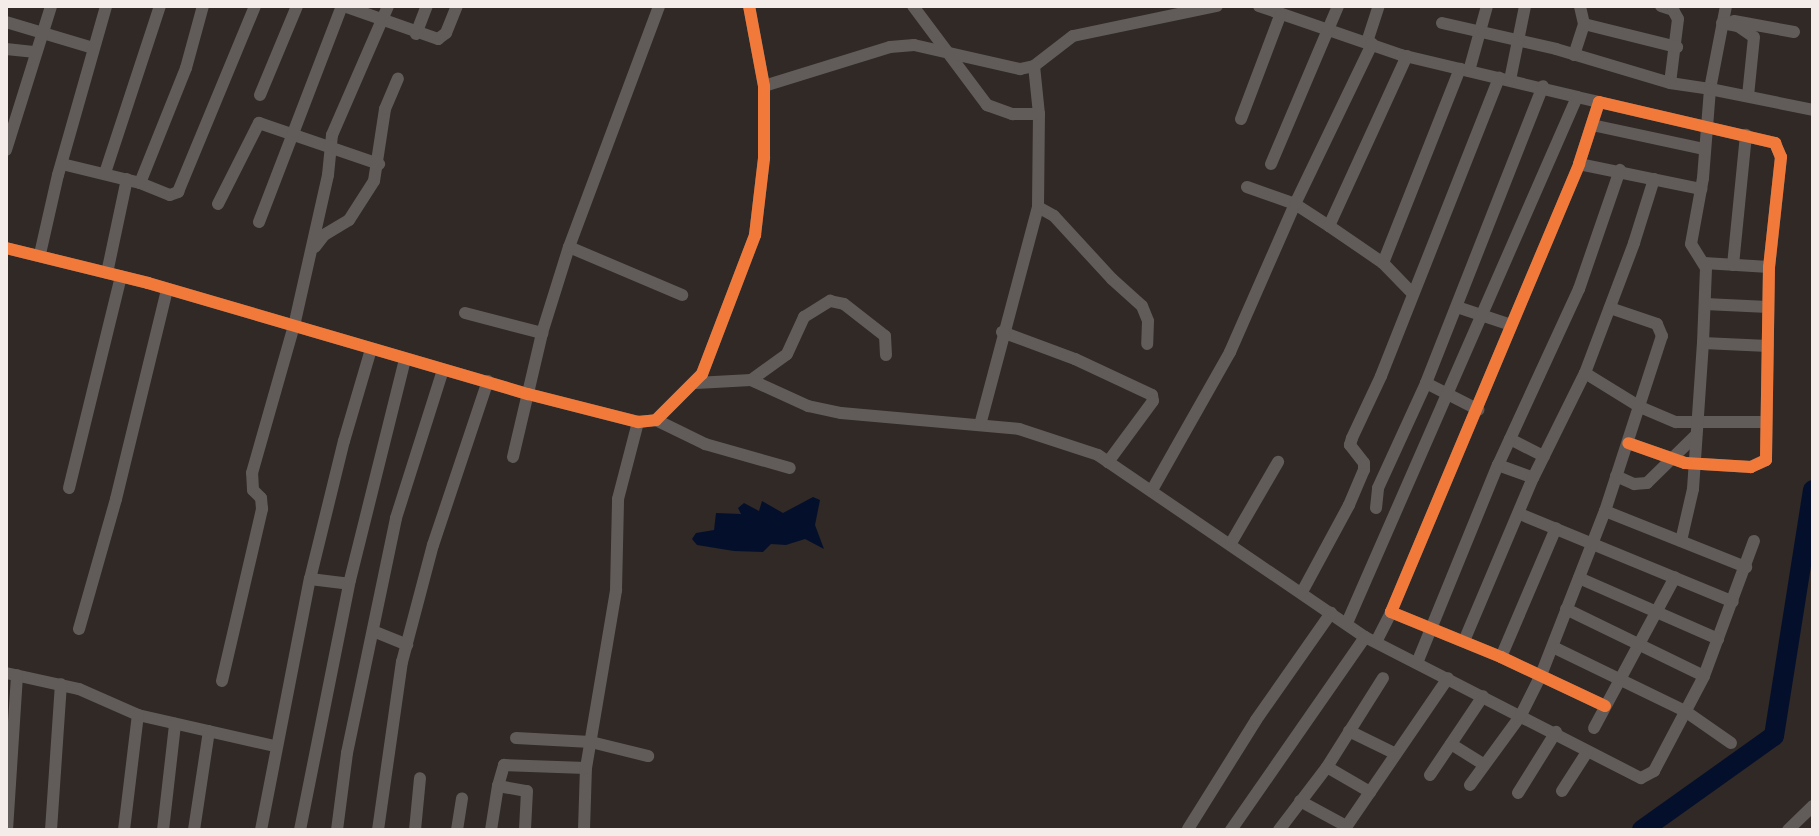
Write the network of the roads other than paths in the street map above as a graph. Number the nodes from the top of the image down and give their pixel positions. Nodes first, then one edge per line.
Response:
1 (51, 6) edge
2 (106, 6) edge
3 (160, 6) edge
4 (203, 6) edge
5 (255, 6) edge
6 (297, 6) edge
7 (343, 6) edge
8 (388, 6) edge
9 (427, 6) edge
10 (457, 6) edge
11 (659, 6) edge
12 (749, 6) edge
13 (913, 6) edge
14 (1217, 6) edge
15 (1259, 6) edge
16 (1338, 6) edge
17 (1379, 6) edge
18 (1487, 6) edge
19 (1525, 6) edge
20 (1580, 6) edge
21 (1669, 7) edge
22 (1280, 16) junction
23 (1724, 16) edge
24 (382, 21) junction
25 (6, 22) edge
26 (1442, 23) dead end
27 (1584, 24) junction
28 (1328, 30) junction
29 (43, 32) junction
30 (1794, 32) dead end
31 (1480, 33) junction
32 (416, 34) junction
33 (1517, 41) junction
34 (1369, 43) junction
35 (1677, 47) junction
36 (93, 48) junction
37 (6, 49) edge
38 (948, 50) junction
39 (36, 52) junction
40 (1574, 55) junction
41 (1407, 56) junction
42 (1034, 66) junction
43 (1464, 70) junction
44 (398, 79) dead end
45 (1505, 79) junction
46 (1670, 83) junction
47 (764, 86) junction
48 (1543, 86) junction
49 (1710, 89) junction
50 (260, 95) dead end
51 (1748, 96) junction
52 (1577, 97) junction
53 (1599, 102) junction
54 (1813, 110) edge
55 (1039, 114) junction
56 (1241, 119) dead end
57 (1592, 125) junction
58 (1706, 126) junction
59 (292, 134) junction
60 (1746, 135) junction
61 (331, 148) junction
62 (1704, 149) junction
63 (6, 150) edge
64 (62, 164) junction
65 (379, 164) junction
66 (1271, 164) dead end
67 (1579, 164) junction
68 (1620, 170) junction
69 (105, 173) junction
70 (1654, 179) junction
71 (133, 181) junction
72 (1247, 187) dead end
73 (1701, 189) junction
74 (218, 204) dead end
75 (1295, 204) junction
76 (1038, 207) junction
77 (259, 222) dead end
78 (1329, 226) junction
79 (569, 247) junction
80 (6, 248) edge
81 (311, 252) junction
82 (40, 254) junction
83 (1383, 263) junction
84 (1704, 263) junction
85 (1733, 265) junction
86 (1769, 267) junction
87 (107, 273) junction
88 (121, 276) junction
89 (167, 289) junction
90 (1413, 294) junction
91 (682, 295) dead end
92 (1705, 304) junction
93 (1457, 307) junction
94 (1768, 307) junction
95 (1610, 308) junction
96 (465, 313) dead end
97 (1481, 316) junction
98 (1511, 325) junction
99 (294, 326) junction
100 (1002, 332) junction
101 (542, 333) junction
102 (1703, 343) junction
103 (1147, 344) dead end
104 (1768, 346) junction
105 (371, 349) junction
106 (886, 355) dead end
107 (405, 359) junction
108 (443, 370) junction
109 (1585, 373) junction
110 (751, 380) junction
111 (488, 381) junction
112 (696, 383) junction
113 (1426, 383) junction
114 (1446, 393) junction
115 (528, 394) junction
116 (1640, 407) junction
117 (1479, 410) junction
118 (656, 420) junction
119 (1697, 421) junction
120 (638, 422) junction
121 (1765, 422) junction
122 (980, 425) junction
123 (1696, 435) junction
124 (1510, 439) junction
125 (1628, 443) junction
126 (1544, 456) junction
127 (513, 457) dead end
128 (1671, 460) junction
129 (1108, 462) junction
130 (1278, 462) dead end
131 (1693, 464) junction
132 (1498, 465) junction
133 (790, 468) dead end
134 (1616, 476) junction
135 (1533, 478) junction
136 (69, 488) dead end
137 (1152, 490) junction
138 (1349, 505) junction
139 (1376, 508) junction
140 (1605, 511) junction
141 (1395, 512) junction
142 (1520, 514) junction
143 (1556, 528) junction
144 (1681, 541) junction
145 (1754, 541) dead end
146 (1231, 543) junction
147 (1593, 543) junction
148 (1746, 567) junction
149 (1675, 577) junction
150 (1579, 578) junction
151 (310, 579) junction
152 (349, 584) junction
153 (1302, 592) junction
154 (1733, 602) junction
155 (1566, 609) junction
156 (1391, 612) junction
157 (1331, 613) junction
158 (1658, 614) junction
159 (1347, 623) junction
160 (79, 629) dead end
161 (1431, 629) junction
162 (373, 631) junction
163 (1718, 639) junction
164 (1371, 640) junction
165 (1464, 641) junction
166 (1641, 644) junction
167 (407, 645) junction
168 (1553, 647) junction
169 (1501, 657) junction
170 (1417, 663) junction
171 (12, 674) edge
172 (1541, 675) junction
173 (1704, 676) junction
174 (1383, 678) dead end
175 (1448, 678) junction
176 (222, 681) dead end
177 (1621, 681) junction
178 (61, 684) junction
179 (1483, 696) junction
180 (1605, 706) junction
181 (1685, 711) junction
182 (138, 715) junction
183 (1521, 715) junction
184 (175, 724) junction
185 (1594, 728) dead end
186 (209, 731) junction
187 (1349, 731) junction
188 (1556, 732) junction
189 (516, 738) dead end
190 (591, 742) junction
191 (1731, 743) dead end
192 (1451, 744) junction
193 (275, 746) junction
194 (1587, 752) junction
195 (1396, 754) junction
196 (648, 756) dead end
197 (1484, 765) junction
198 (1327, 767) junction
199 (586, 768) junction
200 (1430, 775) dead end
201 (420, 778) dead end
202 (1470, 785) dead end
203 (498, 786) junction
204 (1562, 791) dead end
205 (1370, 792) junction
206 (1518, 793) dead end
207 (462, 798) dead end
208 (1300, 801) junction
209 (1813, 806) edge
210 (1345, 828) edge
211 (1188, 829) edge
212 (7, 830) edge
213 (51, 830) edge
214 (124, 830) edge
215 (163, 830) edge
216 (194, 830) edge
217 (261, 830) edge
218 (300, 830) edge
219 (337, 830) edge
220 (378, 830) edge
221 (415, 830) edge
222 (457, 830) edge
223 (491, 830) edge
224 (525, 830) edge
225 (584, 830) edge
226 (1231, 830) edge
227 (1279, 830) edge
228 (1788, 830) edge

1 - 29 street
2 - 36 street
3 - 69 street
4 - 71 street
5 - 71 street
6 - 50 street
7 - 24 street
7 - 59 street
8 - 24 street
9 - 32 street
10 - 32 street
11 - 79 street
12 - 47 street
13 - 38 street
14 - 42 street
15 - 22 street
16 - 28 street
17 - 34 street
18 - 31 street
19 - 33 street
20 - 27 street
21 - 35 street
22 - 28 street
22 - 56 street
23 - 30 street
23 - 49 street
23 - 51 street
24 - 32 street
24 - 61 street
25 - 29 street
26 - 31 street
27 - 35 street
27 - 40 street
28 - 34 street
28 - 66 street
29 - 36 street
29 - 39 street
31 - 33 street
31 - 43 street
33 - 40 street
33 - 45 street
34 - 41 street
34 - 75 street
35 - 46 street
36 - 64 street
37 - 39 street
38 - 42 street
38 - 47 street
38 - 55 street
39 - 63 street
40 - 46 street
41 - 43 street
41 - 78 street
42 - 55 street
43 - 45 street
43 - 83 street
44 - 65 street
45 - 48 street
45 - 90 street
46 - 49 street
47 - 112 street
48 - 52 street
48 - 93 street
49 - 51 street
49 - 58 street
51 - 54 street
52 - 53 street
52 - 97 street
53 - 57 street
53 - 58 street
55 - 76 street
57 - 62 street
57 - 67 street
58 - 60 street
58 - 62 street
59 - 61 street
59 - 74 street
59 - 77 street
60 - 85 street
60 - 86 street
61 - 65 street
61 - 81 street
62 - 73 street
64 - 69 street
64 - 82 street
65 - 81 street
67 - 68 street
67 - 98 street
68 - 70 street
68 - 124 street
69 - 71 street
70 - 73 street
70 - 95 street
71 - 87 street
72 - 75 street
73 - 84 street
75 - 78 street
75 - 137 street
76 - 100 street
76 - 103 street
78 - 83 street
79 - 91 street
79 - 101 street
80 - 82 street
81 - 99 street
82 - 87 street
83 - 90 street
84 - 85 street
84 - 92 street
85 - 86 street
86 - 94 street
87 - 88 street
88 - 89 street
88 - 136 street
89 - 99 street
89 - 160 street
90 - 138 street
92 - 94 street
92 - 102 street
93 - 97 street
93 - 113 street
94 - 104 street
95 - 109 street
95 - 116 street
96 - 101 street
97 - 98 street
97 - 114 street
98 - 117 street
99 - 105 street
99 - 176 street
100 - 122 street
100 - 129 street
101 - 115 street
102 - 104 street
102 - 119 street
104 - 121 street
105 - 107 street
105 - 151 street
106 - 110 street
107 - 108 street
107 - 152 street
108 - 111 street
108 - 162 street
109 - 116 street
109 - 126 street
110 - 112 street
110 - 122 street
111 - 115 street
111 - 167 street
112 - 118 street
113 - 114 street
113 - 139 street
114 - 117 street
114 - 141 street
115 - 120 street
115 - 127 street
116 - 119 street
116 - 125 street
117 - 156 street
118 - 120 street
118 - 133 street
119 - 121 street
119 - 123 street
120 - 190 street
121 - 131 street
122 - 129 street
123 - 128 street
123 - 131 street
124 - 126 street
124 - 132 street
125 - 128 street
125 - 134 street
126 - 135 street
128 - 131 street
128 - 134 street
129 - 137 street
130 - 146 street
131 - 144 street
132 - 135 street
132 - 161 street
134 - 140 street
135 - 142 street
137 - 146 street
138 - 139 street
138 - 153 street
139 - 141 street
140 - 144 street
140 - 147 street
141 - 159 street
142 - 143 street
142 - 165 street
143 - 147 street
143 - 169 street
144 - 148 street
145 - 148 street
146 - 153 street
147 - 149 street
147 - 150 street
148 - 154 street
149 - 154 street
149 - 158 street
150 - 155 street
150 - 158 street
151 - 152 street
151 - 193 street
152 - 218 street
153 - 157 street
154 - 163 street
155 - 166 street
155 - 168 street
156 - 161 street
156 - 164 street
157 - 159 street
157 - 211 street
158 - 163 street
158 - 166 street
159 - 164 street
161 - 165 street
161 - 170 street
162 - 167 street
162 - 219 street
163 - 173 street
164 - 170 street
164 - 226 street
165 - 169 street
166 - 173 street
166 - 177 street
167 - 220 street
168 - 172 street
168 - 177 street
169 - 172 street
170 - 175 street
171 - 178 street
171 - 212 street
172 - 180 street
172 - 183 street
173 - 181 street
174 - 187 street
175 - 179 street
175 - 195 street
177 - 180 street
177 - 181 street
178 - 182 street
178 - 213 street
179 - 183 street
179 - 192 street
180 - 185 street
181 - 191 street
181 - 194 street
182 - 184 street
182 - 214 street
183 - 188 street
183 - 197 street
184 - 186 street
184 - 215 street
186 - 193 street
186 - 216 street
187 - 195 street
187 - 198 street
188 - 194 street
188 - 206 street
189 - 190 street
190 - 196 street
190 - 199 street
192 - 197 street
192 - 200 street
193 - 217 street
194 - 204 street
195 - 205 street
197 - 202 street
198 - 205 street
198 - 208 street
199 - 203 street
199 - 225 street
201 - 221 street
203 - 223 street
203 - 224 street
205 - 210 street
207 - 222 street
208 - 210 street
208 - 227 street
209 - 228 street

